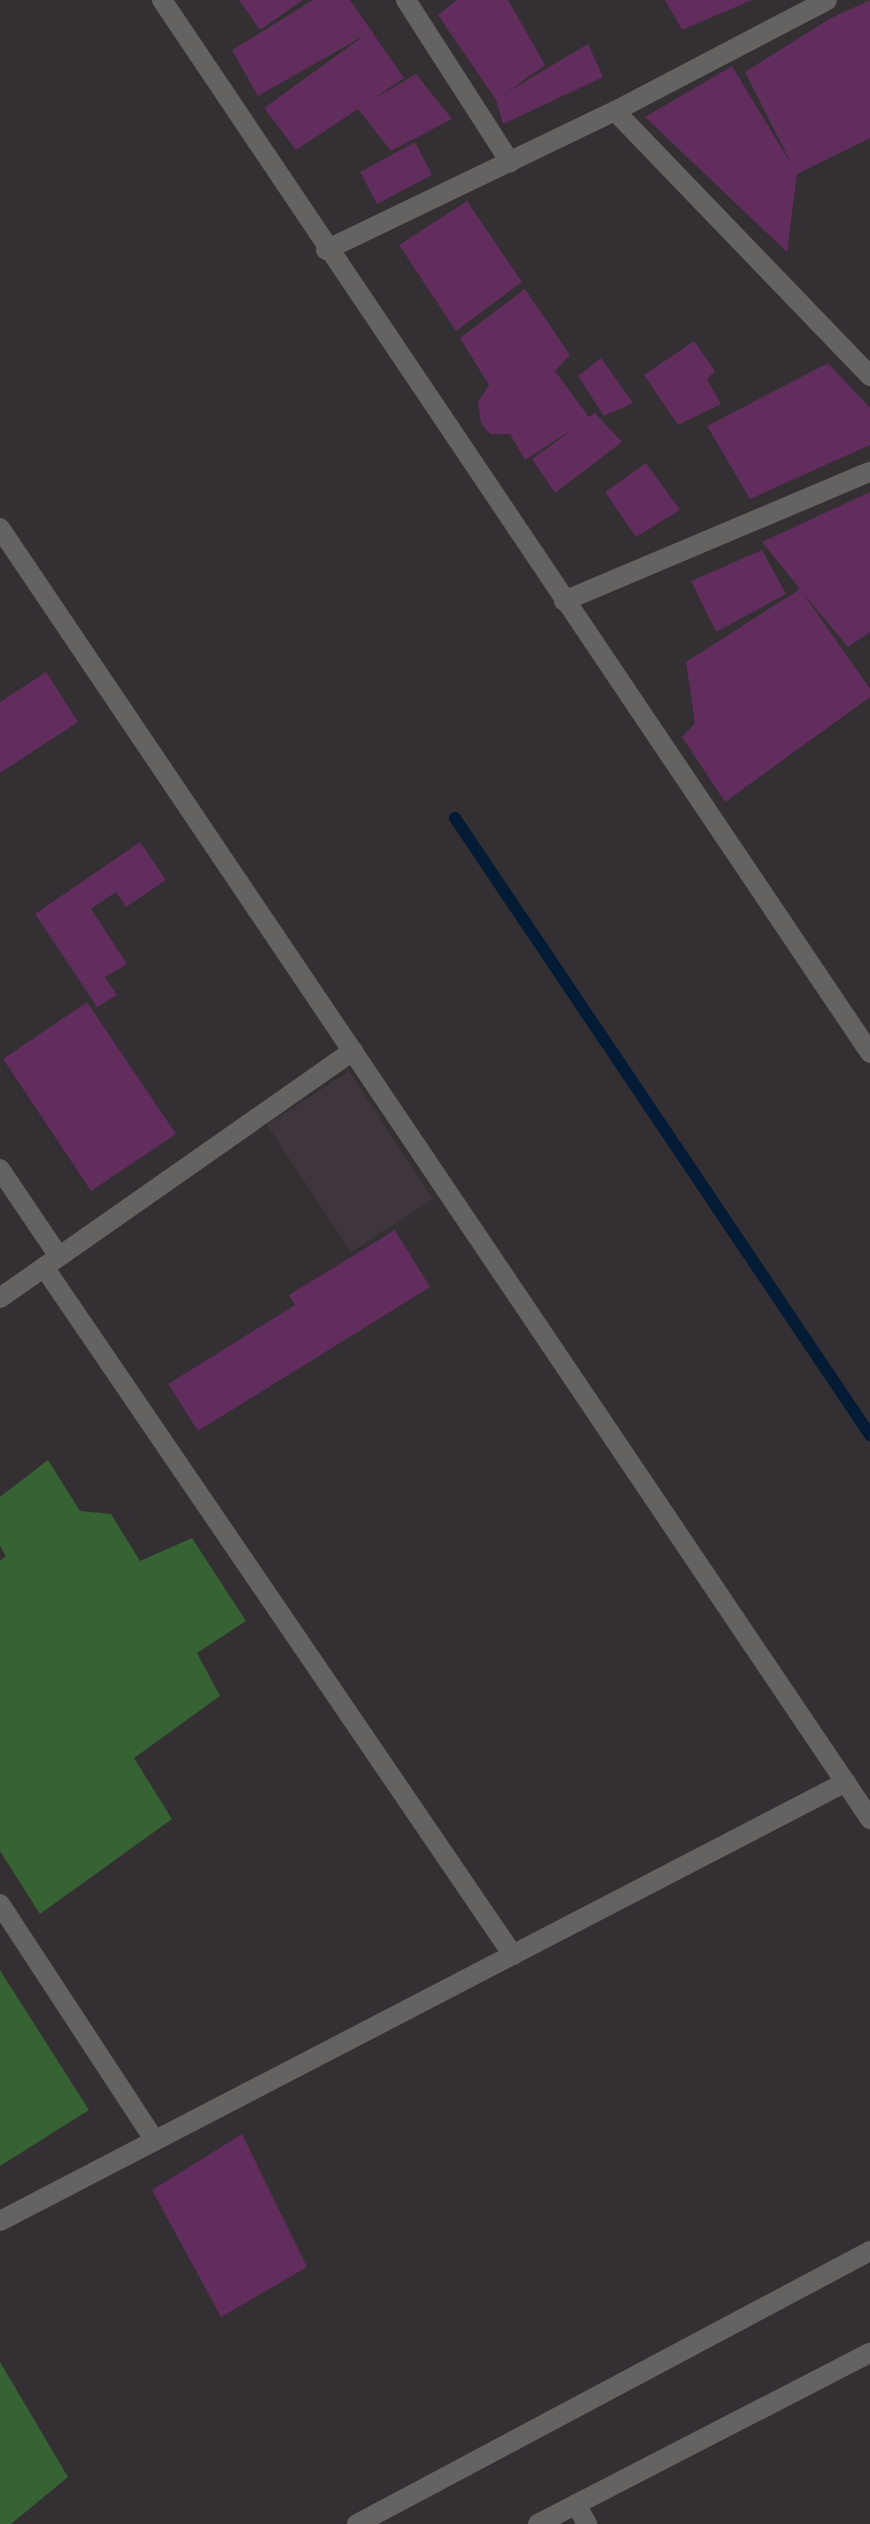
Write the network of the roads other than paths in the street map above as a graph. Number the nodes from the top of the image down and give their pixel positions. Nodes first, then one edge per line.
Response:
1 (162, 0) edge
2 (406, 0) edge
3 (827, 0) edge
4 (615, 111) junction
5 (510, 162) junction
6 (326, 250) junction
7 (870, 376) edge
8 (870, 472) edge
9 (0, 528) edge
10 (564, 601) junction
11 (353, 1051) junction
12 (870, 1053) edge
13 (0, 1169) edge
14 (51, 1261) junction
15 (0, 1298) edge
16 (846, 1782) junction
17 (870, 1819) edge
18 (0, 1904) edge
19 (513, 1955) junction
20 (155, 2141) junction
21 (0, 2221) edge
22 (870, 2251) edge
23 (868, 2360) edge
24 (576, 2504) junction
25 (357, 2524) edge
26 (538, 2524) edge
27 (587, 2524) edge

1 - 6 street
2 - 5 street
3 - 4 street
4 - 5 street
4 - 7 street
5 - 6 street
6 - 10 street
8 - 10 street
9 - 11 street
10 - 12 street
11 - 14 street
11 - 16 street
13 - 14 street
14 - 15 street
14 - 19 street
16 - 17 street
16 - 19 street
18 - 20 street
19 - 20 street
20 - 21 street
22 - 25 street
23 - 24 street
24 - 26 street
24 - 27 street

